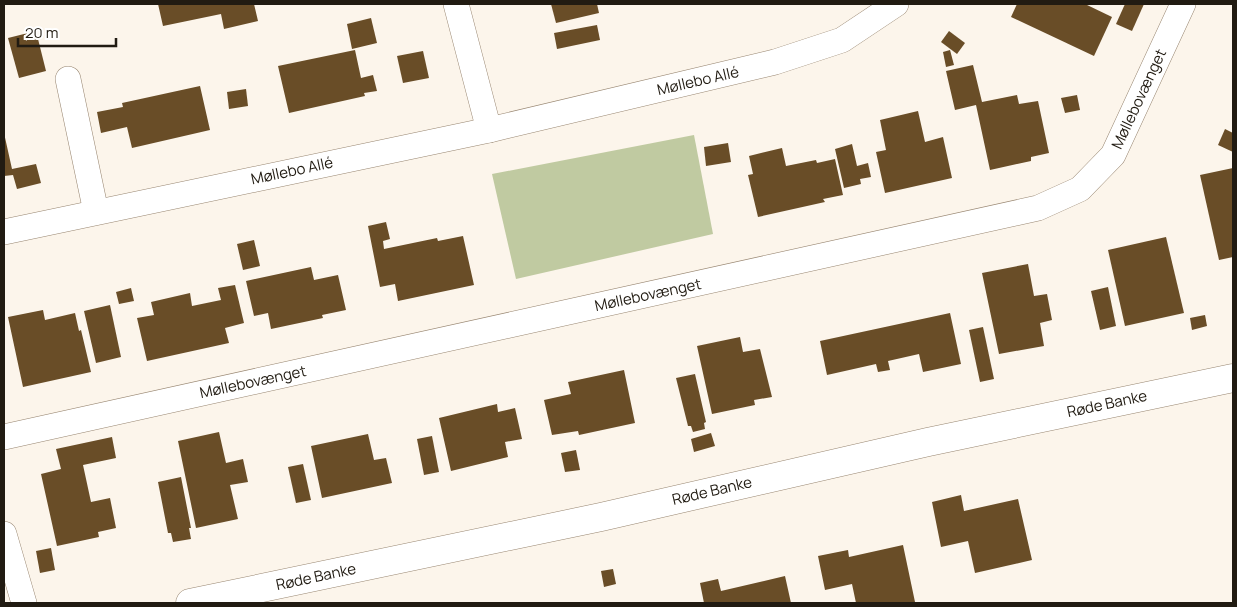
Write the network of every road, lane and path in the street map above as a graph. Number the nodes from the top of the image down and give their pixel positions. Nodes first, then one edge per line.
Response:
1 (456, 4) edge
2 (896, 4) edge
3 (1183, 4) edge
4 (68, 79) dead end
5 (489, 130) junction
6 (96, 212) junction
7 (4, 232) edge
8 (1233, 378) edge
9 (4, 437) edge
10 (4, 534) edge
11 (24, 603) edge
12 (190, 603) edge

1 - 5 street
2 - 5 street, Møllebo Allé
3 - 9 street, Møllebovænget
4 - 6 street
5 - 6 street, Møllebo Allé
6 - 7 street, Møllebo Allé
8 - 12 street, Røde Banke
10 - 11 street

